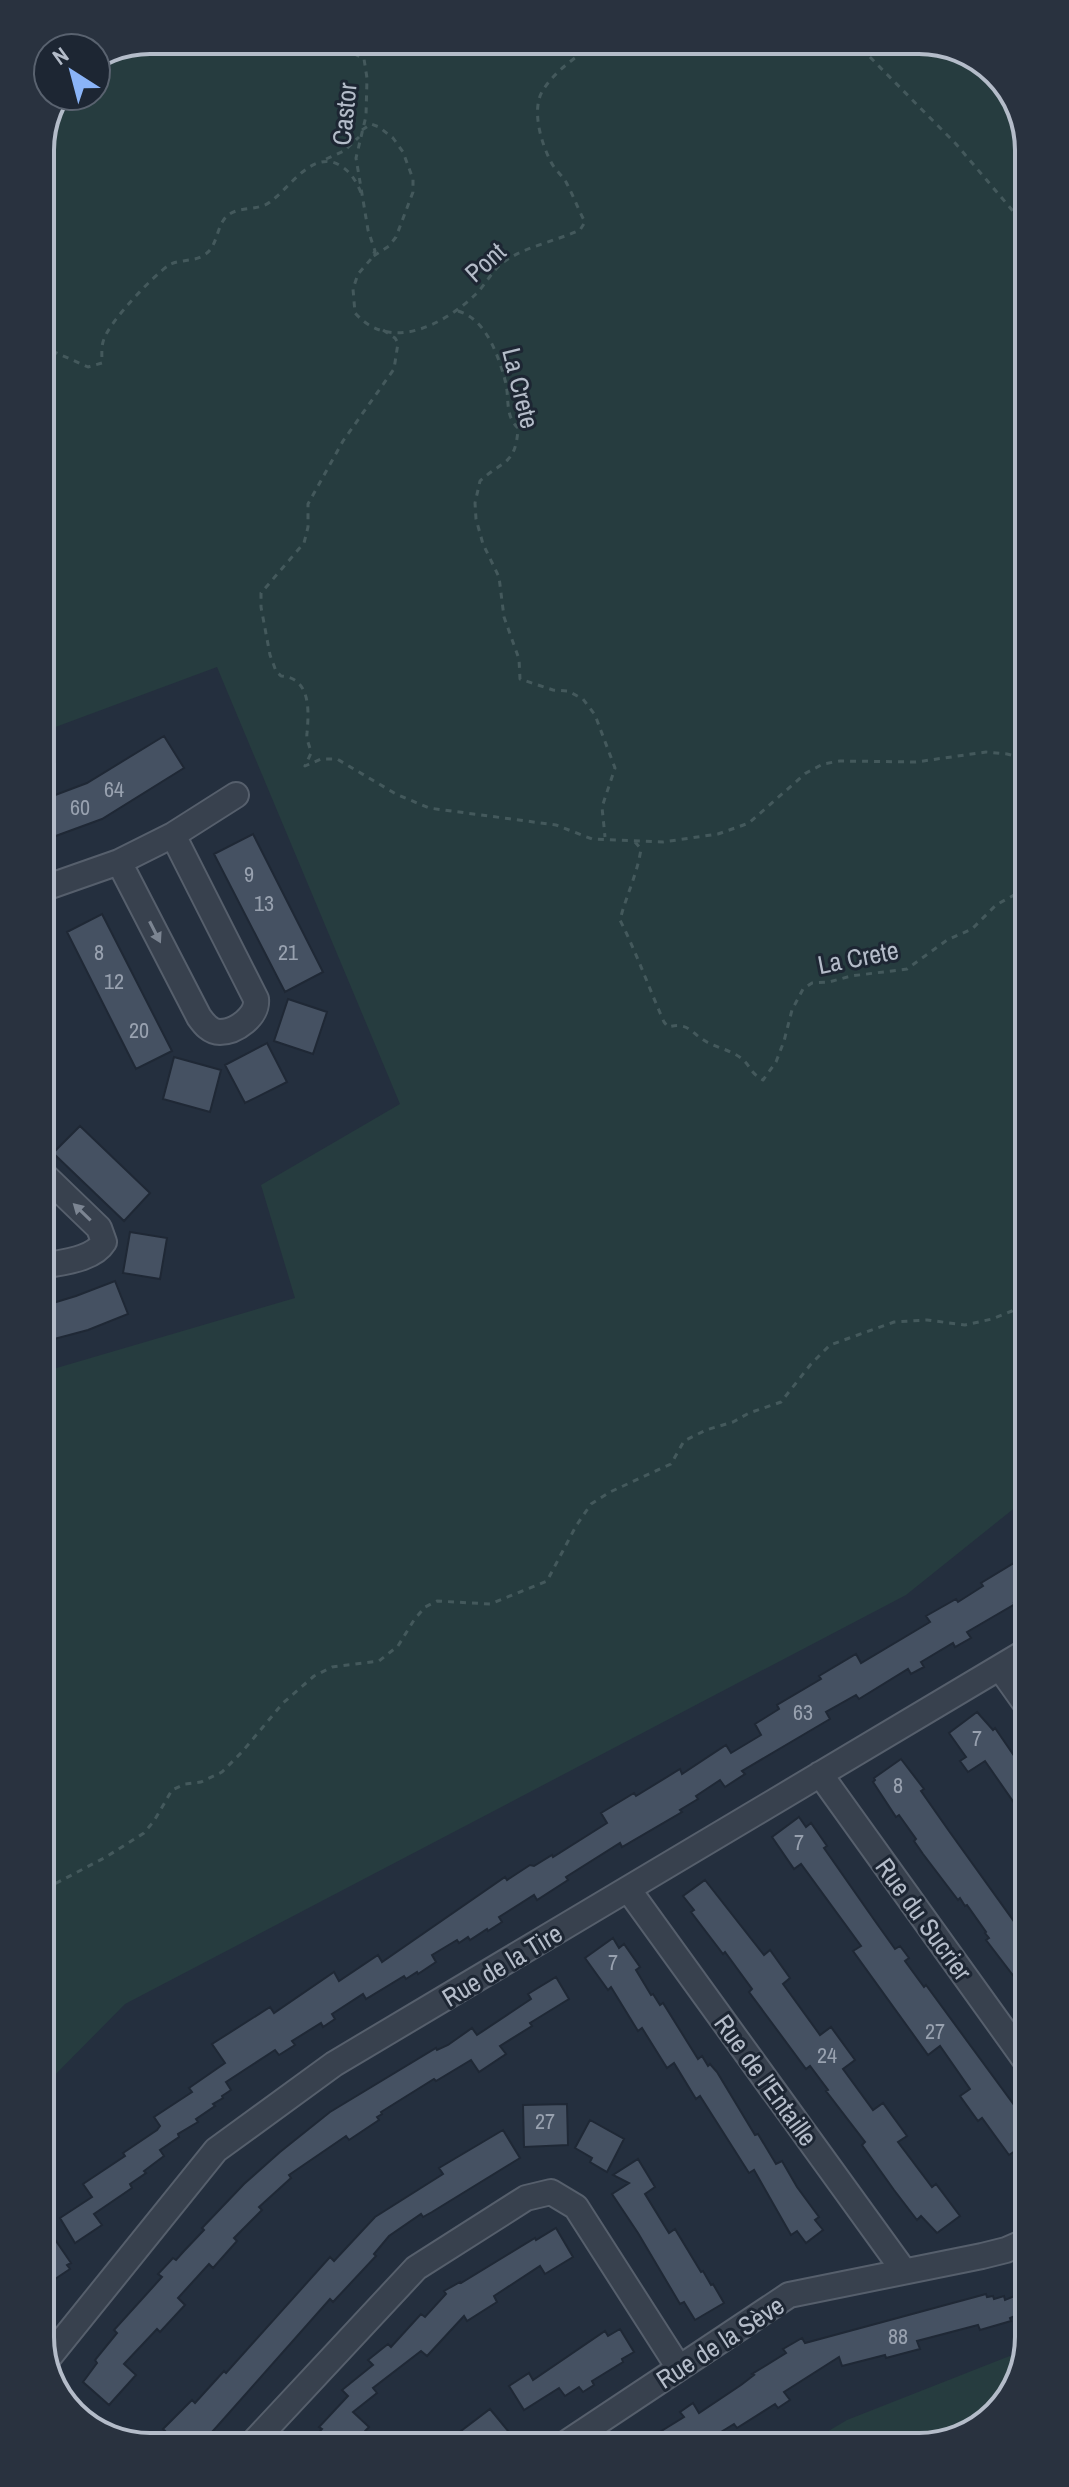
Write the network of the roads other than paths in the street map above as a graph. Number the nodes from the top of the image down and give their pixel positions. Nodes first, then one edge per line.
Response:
1 (236, 795) dead end
2 (173, 835) junction
3 (119, 862) junction
4 (54, 885) edge
5 (54, 1185) edge
6 (54, 1263) edge
7 (1015, 1659) edge
8 (1000, 1668) junction
9 (1015, 1689) edge
10 (820, 1774) junction
11 (628, 1889) junction
12 (1015, 2046) edge
13 (1015, 2246) edge
14 (904, 2271) junction
15 (55, 2349) edge
16 (679, 2368) junction
17 (262, 2433) edge
18 (582, 2433) edge

1 - 2 street
2 - 3 street
3 -> 2 street
3 - 4 street
6 -> 5 street
7 - 8 street, Rue de la Tire
8 - 9 street
8 - 10 street, Rue de la Tire
10 - 11 street, Rue de la Tire
10 - 12 street, Rue du Sucrier
11 - 14 street, Rue de l'Entaille
11 - 15 street, Rue de la Tire
13 - 14 street, Rue de la Sève
14 - 16 street, Rue de la Sève
16 - 17 street
16 - 18 street, Rue de la Sève

